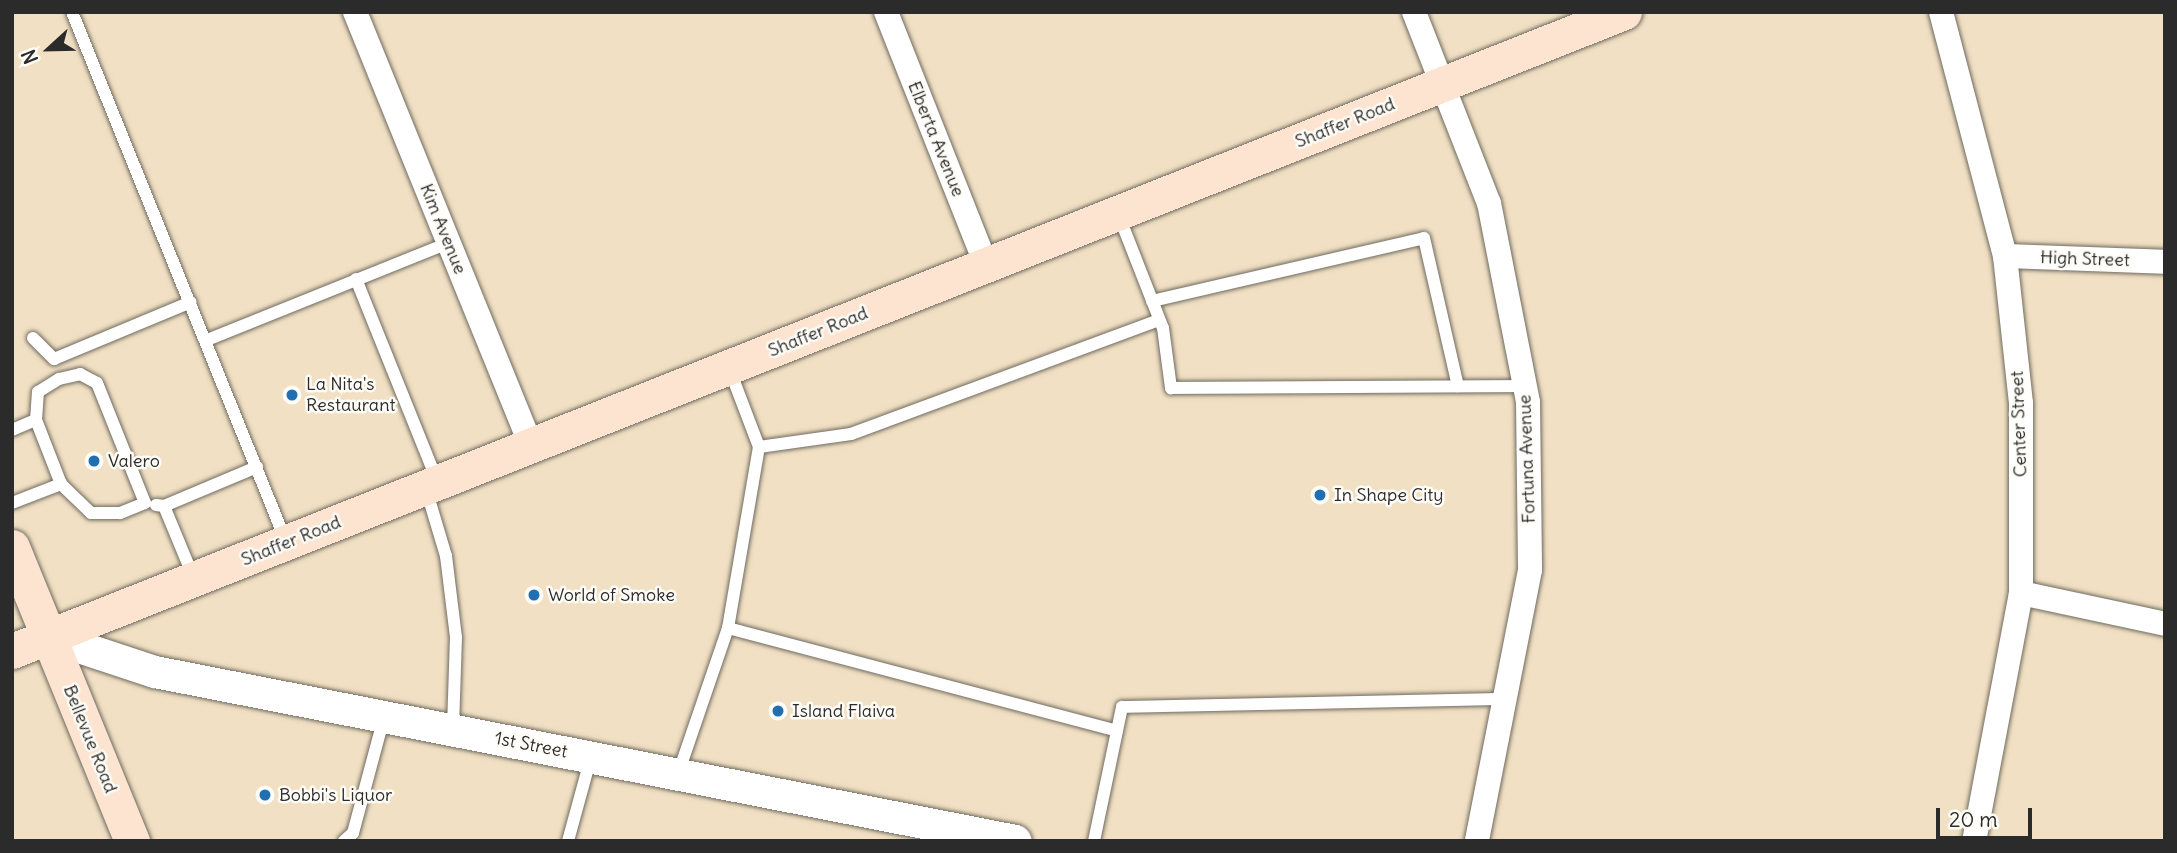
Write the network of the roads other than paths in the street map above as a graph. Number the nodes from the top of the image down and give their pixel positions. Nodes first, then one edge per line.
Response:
1 (72, 12) edge
2 (355, 12) edge
3 (886, 12) edge
4 (1414, 12) edge
5 (1624, 12) edge
6 (1941, 12) edge
7 (1442, 84) junction
8 (1118, 213) junction
9 (448, 243) junction
10 (2006, 256) junction
11 (2165, 262) edge
12 (986, 265) junction
13 (356, 279) junction
14 (1152, 301) junction
15 (191, 302) junction
16 (1159, 320) junction
17 (33, 338) dead end
18 (207, 340) junction
19 (729, 367) junction
20 (1458, 386) junction
21 (1525, 386) junction
22 (36, 420) junction
23 (12, 430) edge
24 (531, 445) junction
25 (759, 447) junction
26 (257, 467) junction
27 (61, 484) junction
28 (432, 485) junction
29 (12, 503) edge
30 (145, 503) junction
31 (164, 506) junction
32 (286, 543) junction
33 (12, 547) edge
34 (195, 579) junction
35 (2021, 593) junction
36 (2165, 624) edge
37 (728, 628) junction
38 (49, 637) junction
39 (12, 651) edge
40 (1504, 699) junction
41 (384, 716) junction
42 (453, 730) junction
43 (1117, 731) junction
44 (591, 757) junction
45 (677, 774) junction
46 (132, 841) edge
47 (344, 841) edge
48 (568, 841) edge
49 (1016, 841) edge
50 (1094, 841) edge
51 (1477, 841) edge
52 (1974, 841) edge

1 - 15 lane
2 - 9 street, Kim Avenue
3 - 12 street, Elberta Avenue
4 - 7 street, Fortuna Avenue
5 - 7 main road, Shaffer Road
6 - 10 street, Center Street
7 - 8 main road, Shaffer Road
7 - 21 street, Fortuna Avenue
8 - 12 main road, Shaffer Road
8 - 14 lane
9 - 13 lane
9 - 24 street, Kim Avenue
10 - 11 street, High Street
10 - 35 street, Center Street
12 - 19 main road, Shaffer Road
13 - 18 lane
13 - 28 lane
14 - 16 lane
14 - 20 lane
15 - 17 lane
15 - 18 lane
16 - 20 lane
16 - 25 lane
18 - 26 lane
19 - 24 main road, Shaffer Road
19 - 25 lane
20 - 21 lane
21 - 40 street, Fortuna Avenue
22 - 23 lane
22 - 27 lane
22 - 30 lane
24 - 28 main road, Shaffer Road
25 - 37 lane
26 - 31 lane
26 - 32 lane
27 - 29 lane
27 - 30 lane
28 - 32 main road, Shaffer Road
28 - 42 lane
30 - 31 lane
31 - 34 lane
32 - 34 main road, Shaffer Road
33 - 38 main road, Bellevue Road
34 - 38 main road, Shaffer Road
35 - 36 street
35 - 52 street, Center Street
37 - 43 lane
37 - 45 lane
38 - 39 main road, Shaffer Road
38 - 41 street, 1st Street
38 - 46 main road, Bellevue Road
40 - 43 lane
40 - 51 street, Fortuna Avenue
41 - 42 street, 1st Street
41 - 47 lane
42 - 44 street, 1st Street
43 - 50 lane
44 - 45 street, 1st Street
44 - 48 lane
45 - 49 street, 1st Street

